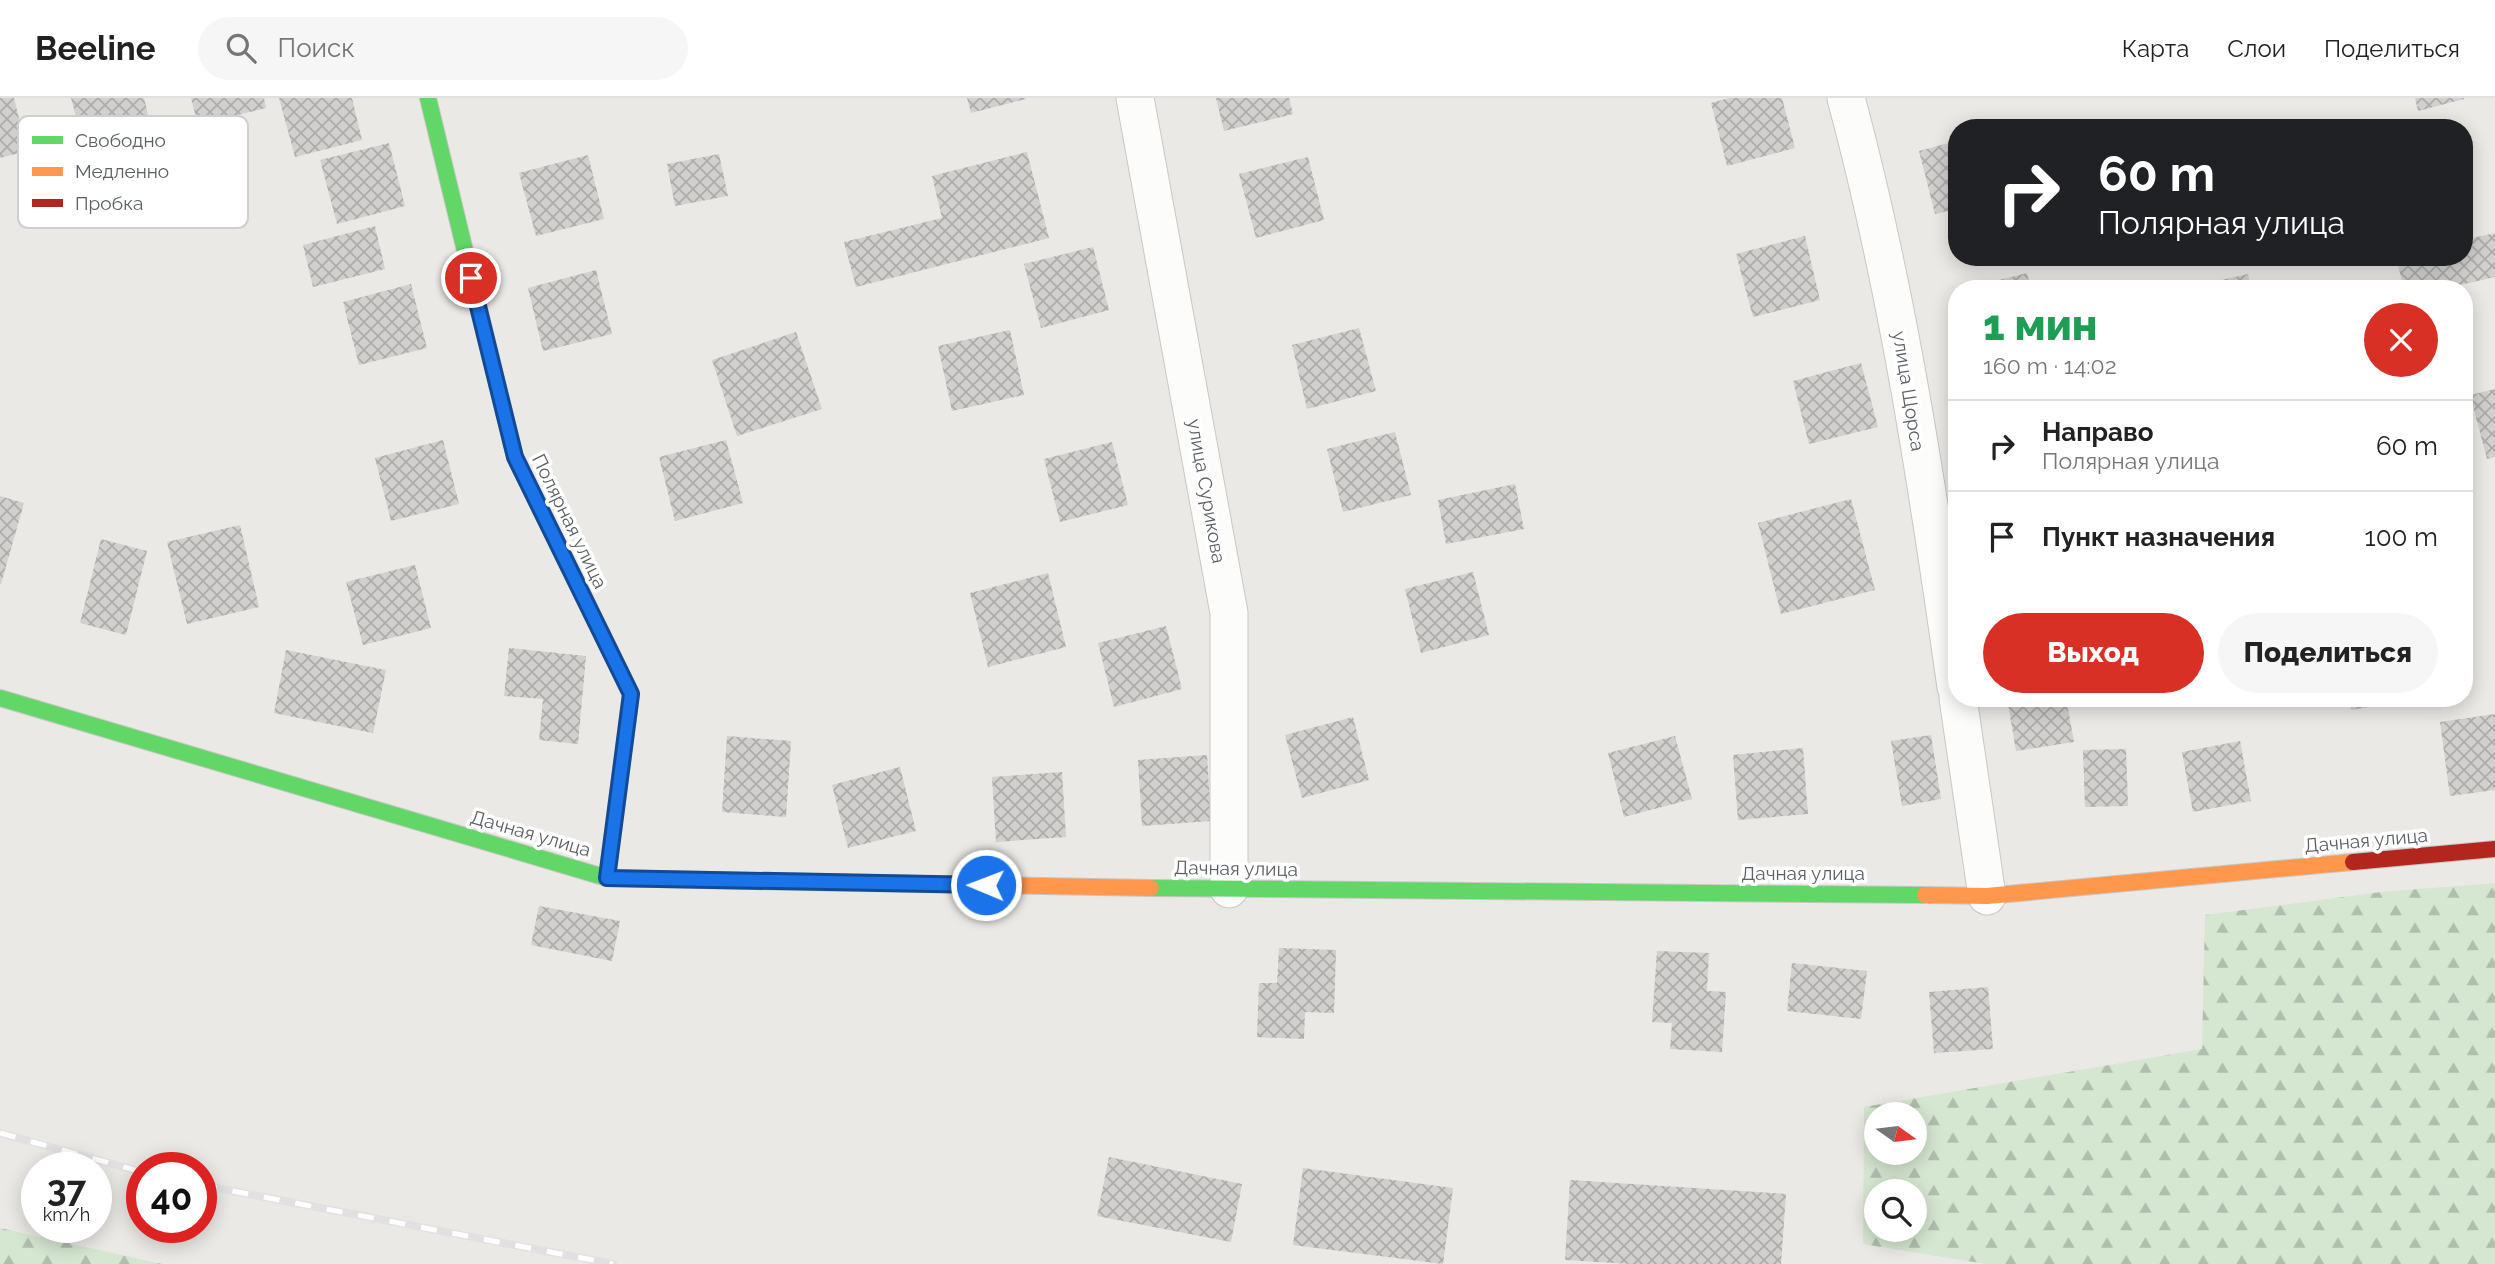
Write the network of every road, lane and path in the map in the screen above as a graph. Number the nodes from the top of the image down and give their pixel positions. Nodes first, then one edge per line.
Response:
1 (428, 98) edge
2 (1135, 98) edge
3 (1846, 98) edge
4 (1948, 637) edge
5 (0, 698) edge
6 (1959, 707) edge
7 (2495, 849) edge
8 (607, 878) junction
9 (1229, 889) junction
10 (1987, 896) junction

1 - 8 street, Полярная улица
2 - 9 street, улица Сурикова
3 - 4 street, улица Щорса
5 - 8 street, Дачная улица
6 - 10 street
7 - 10 street, Дачная улица
8 - 9 street, Дачная улица
9 - 10 street, Дачная улица

